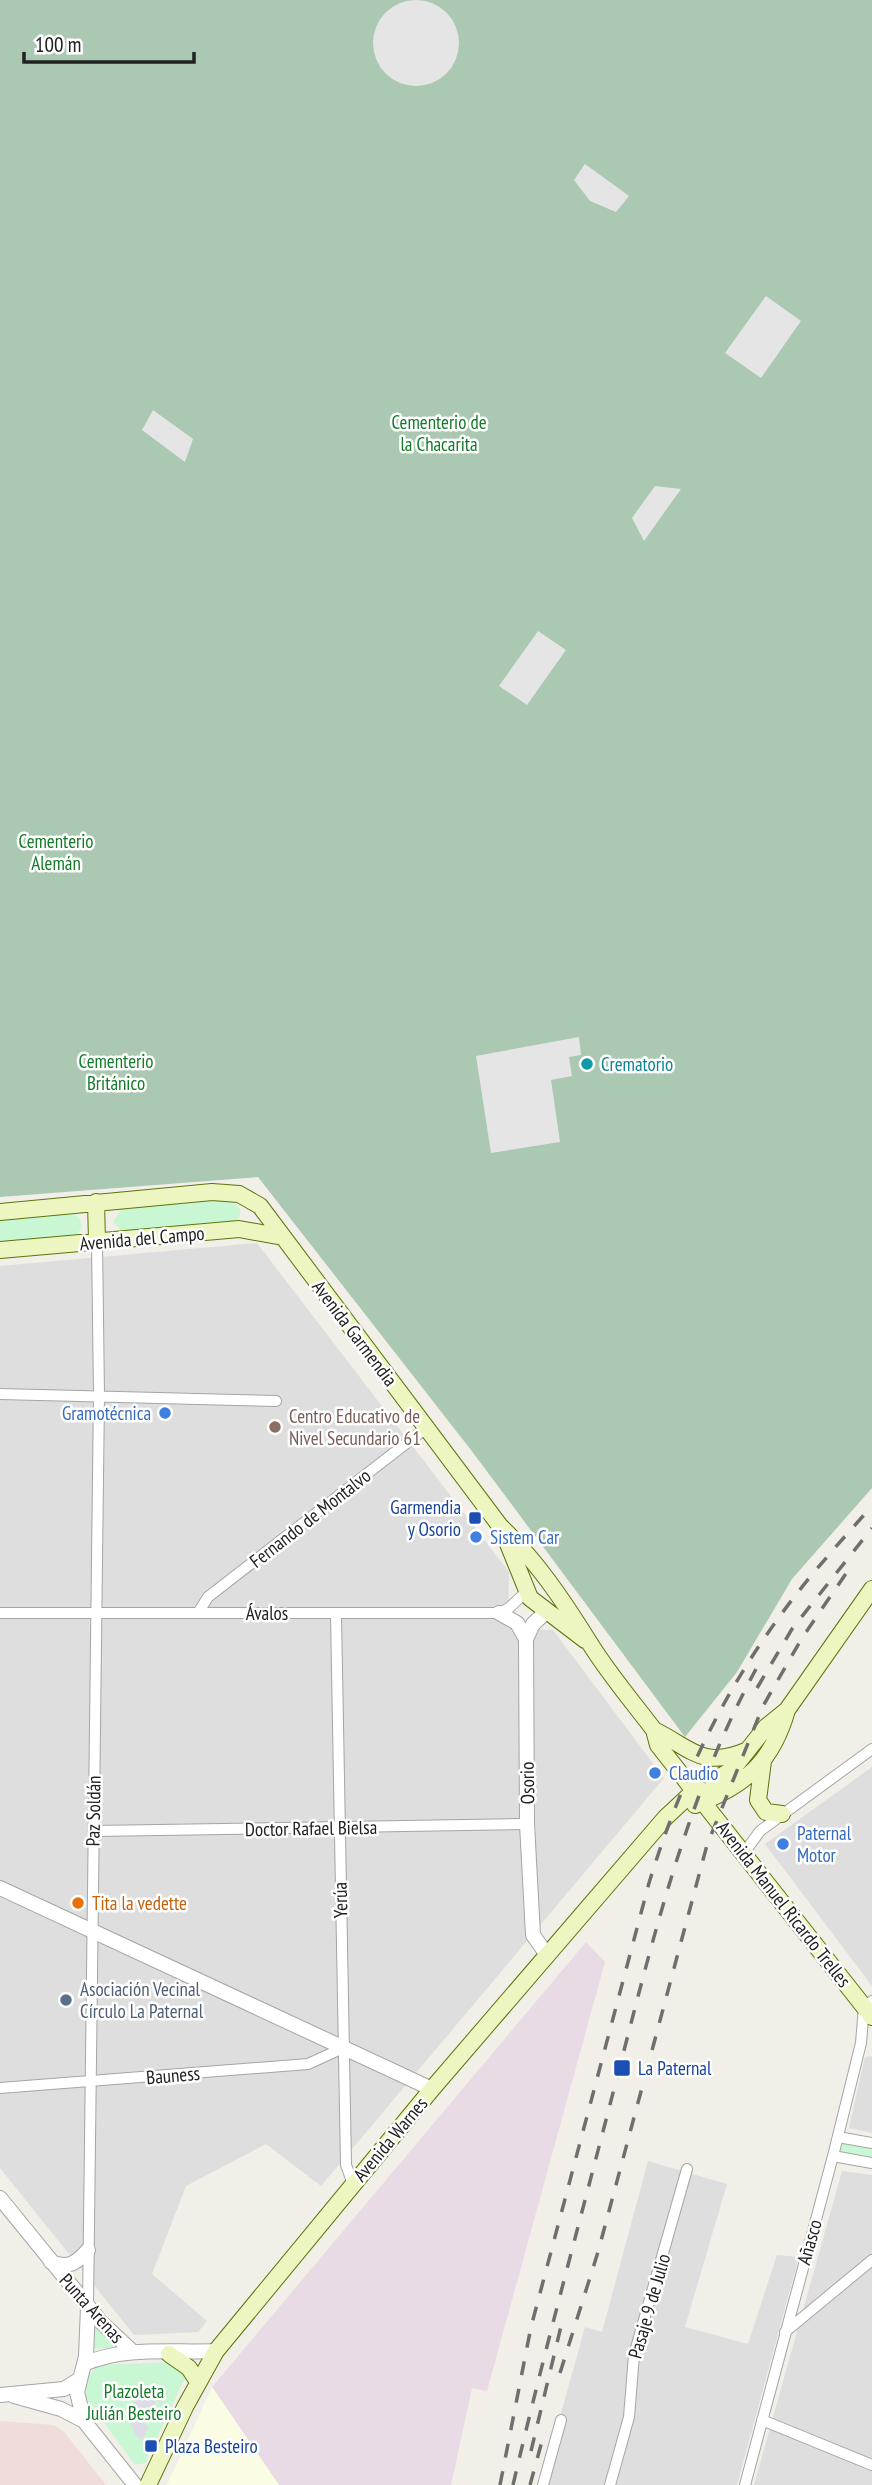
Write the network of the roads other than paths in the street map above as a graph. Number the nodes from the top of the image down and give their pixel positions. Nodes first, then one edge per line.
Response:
1 (96, 1202) junction
2 (260, 1206) joint
3 (0, 1212) edge
4 (283, 1237) junction
5 (97, 1241) junction
6 (0, 1250) edge
7 (0, 1394) edge
8 (99, 1395) junction
9 (276, 1401) dead end
10 (426, 1428) junction
11 (500, 1526) junction
12 (552, 1586) junction
13 (526, 1592) junction
14 (871, 1594) edge
15 (198, 1613) junction
16 (545, 1613) junction
17 (0, 1614) edge
18 (94, 1614) junction
19 (336, 1614) junction
20 (499, 1614) junction
21 (526, 1639) junction
22 (589, 1643) junction
23 (787, 1710) junction
24 (653, 1730) junction
25 (872, 1748) edge
26 (748, 1750) junction
27 (763, 1761) junction
28 (679, 1771) junction
29 (699, 1796) junction
30 (782, 1814) junction
31 (666, 1817) junction
32 (527, 1824) junction
33 (339, 1827) junction
34 (94, 1830) junction
35 (744, 1853) junction
36 (0, 1888) edge
37 (90, 1931) junction
38 (547, 1955) junction
39 (869, 2008) edge
40 (343, 2048) junction
41 (91, 2082) junction
42 (0, 2088) edge
43 (432, 2089) junction
44 (838, 2137) junction
45 (872, 2143) edge
46 (833, 2156) junction
47 (872, 2162) edge
48 (687, 2169) dead end
49 (353, 2184) junction
50 (0, 2198) edge
51 (88, 2250) junction
52 (872, 2260) edge
53 (51, 2262) junction
54 (88, 2307) junction
55 (785, 2332) junction
56 (216, 2351) junction
57 (133, 2352) junction
58 (169, 2354) junction
59 (84, 2364) junction
60 (80, 2379) junction
61 (198, 2382) junction
62 (7, 2396) edge
63 (561, 2420) dead end
64 (762, 2420) junction
65 (84, 2421) junction
66 (872, 2465) edge
67 (135, 2485) edge
68 (148, 2485) edge
69 (544, 2485) edge
70 (610, 2485) edge
71 (745, 2485) edge

1 - 2 main road, Avenida del Campo
1 - 3 main road, Avenida del Campo
1 - 5 main road
2 - 4 main road, Avenida Garmendia
4 - 5 main road, Avenida del Campo
4 - 10 main road, Avenida Garmendia
5 - 6 main road, Avenida del Campo
5 - 8 street, Paz Soldán
7 - 8 street
8 - 9 street
8 - 18 street, Paz Soldán
10 - 11 main road, Avenida Garmendia
10 - 15 street, Fernando de Montalvo
11 - 12 main road, Avenida Garmendia
11 - 13 main road, Avenida Garmendia
12 - 13 main road
12 - 16 main road
12 - 22 main road, Avenida Garmendia
13 - 16 main road, Avenida Garmendia
13 - 20 street
14 - 23 main road, Avenida Warnes
15 - 18 street, Ávalos
15 - 19 street, Ávalos
16 - 21 street
16 - 22 main road, Avenida Garmendia
17 - 18 street, Ávalos
18 - 34 street, Paz Soldán
19 - 20 street, Ávalos
19 - 33 street, Yerúa
20 - 21 street
21 - 32 street, Osorio
22 - 24 main road, Avenida Garmendia
23 - 26 main road, Avenida Warnes
23 - 27 main road, Avenida Warnes
24 - 26 main road
24 - 28 main road, Avenida Garmendia
25 - 30 street
26 - 29 main road, Avenida Warnes
27 - 29 main road, Avenida Warnes
27 - 30 main road
28 - 29 main road, Avenida Garmendia
28 - 31 main road
29 - 31 main road, Avenida Warnes
29 - 35 main road, Avenida Manuel Ricardo Trelles
30 - 35 street
31 - 38 main road, Avenida Warnes
32 - 33 street, Doctor Rafael Bielsa
32 - 38 street, Osorio
33 - 34 street, Doctor Rafael Bielsa
33 - 40 street, Yerúa
34 - 37 street, Paz Soldán
35 - 39 main road, Avenida Manuel Ricardo Trelles
36 - 37 street
37 - 40 street
37 - 41 street, Paz Soldán
38 - 43 main road, Avenida Warnes
39 - 44 street, Añasco
40 - 41 street, Bauness
40 - 43 street
40 - 49 street, Yerúa
41 - 42 street, Bauness
41 - 51 street, Paz Soldán
43 - 49 main road, Avenida Warnes
44 - 45 street
44 - 46 street, Añasco
46 - 47 street
46 - 55 street, Añasco
48 - 70 street, Pasaje 9 de Julio
49 - 56 main road, Avenida Warnes
50 - 53 street, Punta Arenas
51 - 53 street
51 - 54 street, Paz Soldán
52 - 55 street
53 - 54 street, Punta Arenas
54 - 57 street, Punta Arenas
54 - 59 street, Paz Soldán
55 - 64 street, Añasco
56 - 58 street, Punta Arenas
56 - 61 main road, Avenida Warnes
57 - 58 street, Punta Arenas
57 - 59 street
58 - 61 main road
59 - 60 street, Paz Soldán
60 - 62 street
60 - 65 street, Paz Soldán
61 - 68 main road, Avenida Warnes
62 - 65 street
63 - 69 street
64 - 66 street
64 - 71 street, Añasco
65 - 67 street

